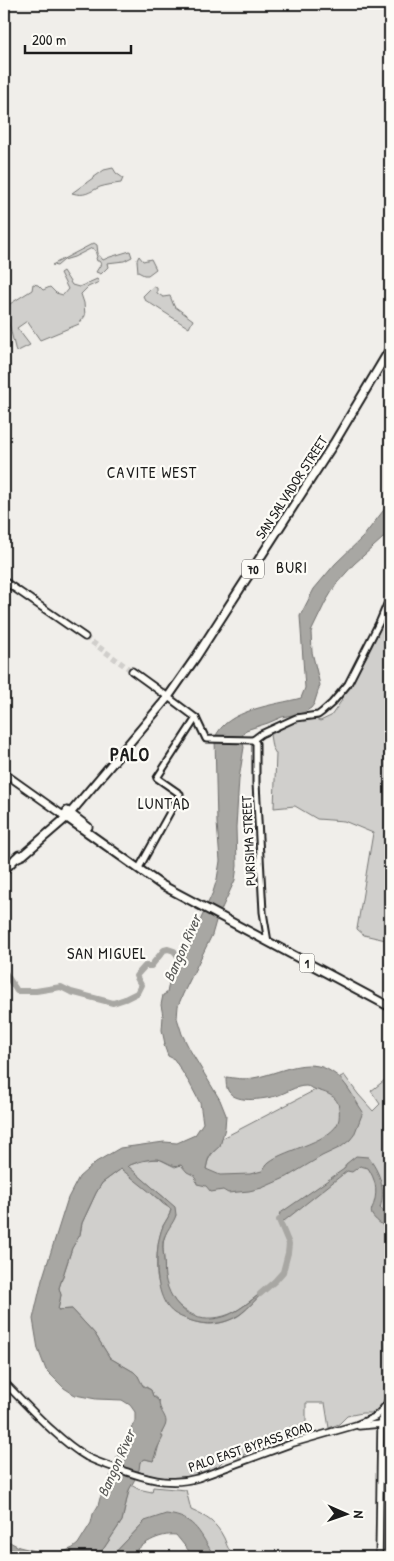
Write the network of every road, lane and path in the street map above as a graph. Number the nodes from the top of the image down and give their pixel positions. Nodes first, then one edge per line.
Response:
1 (390, 350) edge
2 (4, 581) edge
3 (390, 597) edge
4 (85, 637) tunnel mouth
5 (132, 670) tunnel mouth
6 (168, 697) junction
7 (196, 718) junction
8 (253, 740) junction
9 (4, 773) edge
10 (66, 814) junction
11 (138, 868) junction
12 (4, 870) edge
13 (268, 942) junction
14 (390, 1007) edge
15 (4, 1382) edge
16 (390, 1396) edge
17 (387, 1404) junction
18 (375, 1417) junction
19 (383, 1417) junction
20 (382, 1424) junction
21 (356, 1425) junction
22 (379, 1557) edge

1 - 6 highway, SAN SALVADOR STREET / 70
2 - 4 main road
3 - 8 street
5 - 6 main road
6 - 7 street
6 - 10 highway, SAN SALVADOR STREET / 70
7 - 8 street
7 - 11 street
8 - 13 street, PURISIMA STREET
9 - 10 main road
10 - 11 highway, 1
10 - 12 highway, SAN SALVADOR STREET
11 - 13 highway, 1
13 - 14 highway, 1
15 - 21 main road, PALO EAST BYPASS ROAD
16 - 17 main road
17 - 18 main road, PALO EAST BYPASS ROAD
17 - 19 main road
18 - 19 main road, PALO EAST BYPASS ROAD
18 - 21 main road, PALO EAST BYPASS ROAD
19 - 20 main road
20 - 21 main road, PALO EAST BYPASS ROAD
20 - 22 main road

